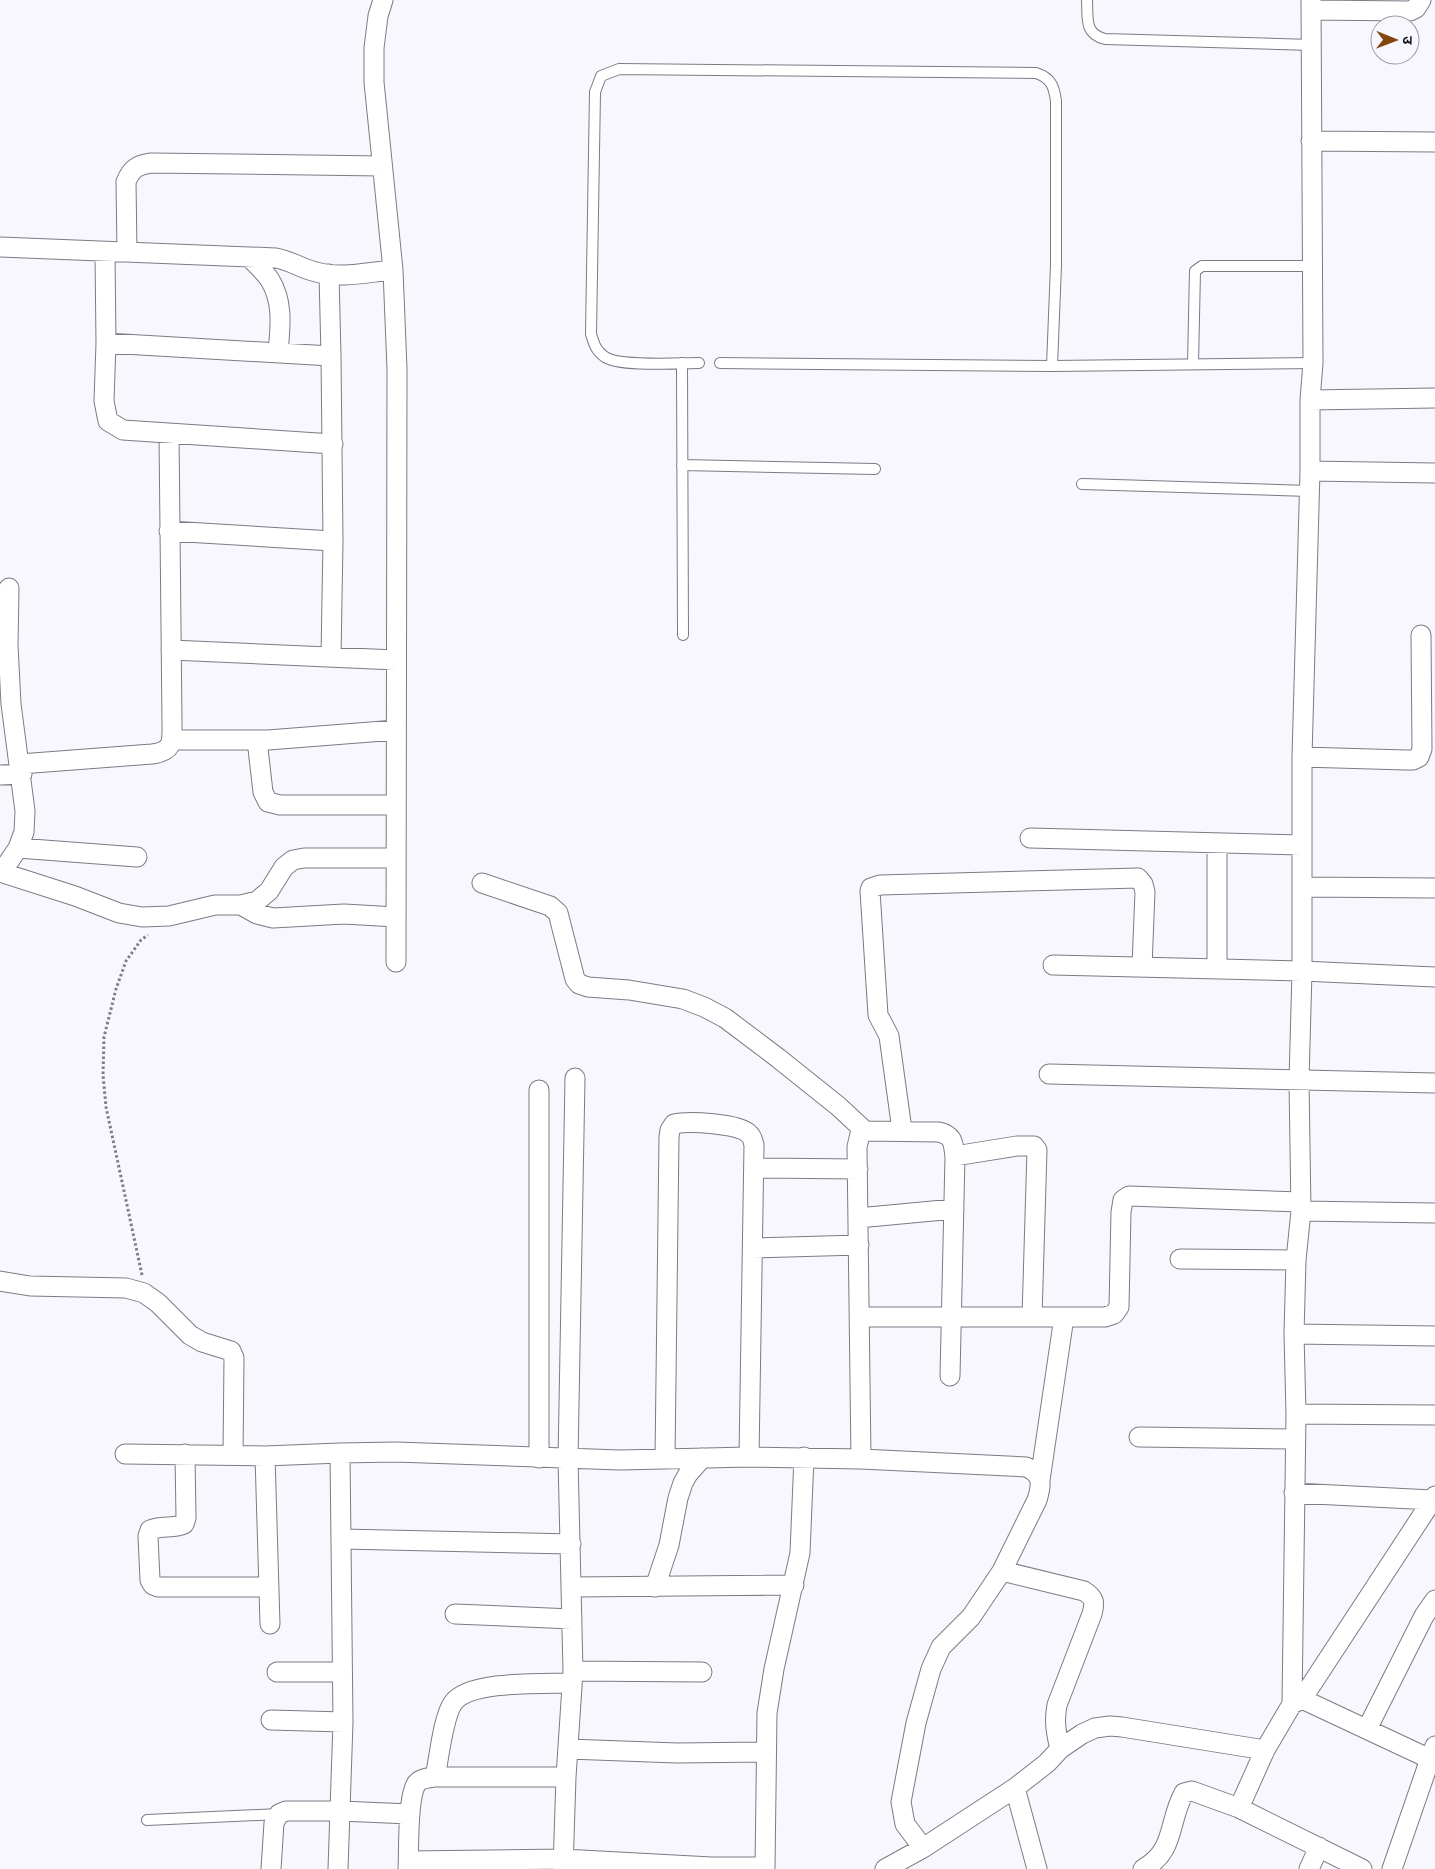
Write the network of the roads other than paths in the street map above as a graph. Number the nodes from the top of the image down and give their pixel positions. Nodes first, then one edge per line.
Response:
1 (383, 0) edge
2 (1087, 0) edge
3 (1420, 0) edge
4 (1311, 5) edge
5 (1312, 45) junction
6 (1311, 141) junction
7 (1435, 142) edge
8 (382, 166) junction
9 (0, 247) edge
10 (105, 252) junction
11 (127, 252) junction
12 (250, 257) junction
13 (1312, 266) junction
14 (393, 270) junction
15 (329, 274) junction
16 (106, 343) junction
17 (278, 353) junction
18 (331, 356) junction
19 (682, 363) junction
20 (699, 363) dead end
21 (720, 363) dead end
22 (1313, 363) junction
23 (1193, 364) junction
24 (1052, 366) junction
25 (1435, 398) edge
26 (1310, 400) junction
27 (169, 434) junction
28 (332, 444) junction
29 (682, 466) junction
30 (875, 469) dead end
31 (1310, 471) junction
32 (1435, 473) edge
33 (1082, 484) dead end
34 (1309, 491) junction
35 (169, 531) junction
36 (333, 541) junction
37 (9, 588) dead end
38 (682, 635) dead end
39 (1421, 635) dead end
40 (171, 650) junction
41 (331, 657) junction
42 (396, 660) junction
43 (396, 730) junction
44 (172, 740) junction
45 (257, 740) junction
46 (1302, 757) junction
47 (21, 769) junction
48 (0, 775) edge
49 (396, 805) junction
50 (1030, 838) dead end
51 (1217, 843) junction
52 (1302, 845) junction
53 (18, 848) junction
54 (137, 857) dead end
55 (396, 858) junction
56 (1, 872) edge
57 (482, 883) dead end
58 (1302, 886) junction
59 (1435, 888) edge
60 (241, 905) junction
61 (396, 917) junction
62 (396, 962) dead end
63 (1054, 964) dead end
64 (1142, 966) junction
65 (1217, 968) junction
66 (1302, 971) junction
67 (1435, 977) edge
68 (1049, 1074) dead end
69 (575, 1078) dead end
70 (1299, 1080) junction
71 (1435, 1083) edge
72 (538, 1090) dead end
73 (902, 1130) junction
74 (865, 1131) junction
75 (955, 1156) junction
76 (754, 1168) junction
77 (858, 1169) junction
78 (1301, 1206) junction
79 (954, 1209) junction
80 (1435, 1213) edge
81 (858, 1218) junction
82 (859, 1245) junction
83 (752, 1248) junction
84 (1180, 1260) dead end
85 (1296, 1260) junction
86 (0, 1281) edge
87 (951, 1316) junction
88 (860, 1317) junction
89 (1032, 1317) junction
90 (1064, 1317) junction
91 (1294, 1334) junction
92 (1435, 1336) edge
93 (950, 1376) dead end
94 (1296, 1414) junction
95 (1435, 1415) edge
96 (1139, 1438) dead end
97 (1294, 1440) junction
98 (340, 1453) junction
99 (125, 1454) dead end
100 (185, 1454) junction
101 (233, 1455) junction
102 (266, 1456) junction
103 (749, 1457) junction
104 (804, 1457) junction
105 (539, 1458) junction
106 (702, 1458) junction
107 (568, 1459) junction
108 (665, 1459) junction
109 (861, 1459) junction
110 (1040, 1480) junction
111 (1294, 1493) junction
112 (1434, 1498) edge
113 (342, 1539) junction
114 (571, 1544) junction
115 (1002, 1571) junction
116 (794, 1585) junction
117 (269, 1587) junction
118 (572, 1587) junction
119 (655, 1587) junction
120 (1435, 1600) edge
121 (455, 1614) dead end
122 (572, 1619) junction
123 (270, 1624) dead end
124 (277, 1672) dead end
125 (342, 1672) junction
126 (702, 1672) dead end
127 (572, 1677) junction
128 (1297, 1702) junction
129 (271, 1720) dead end
130 (343, 1722) junction
131 (1367, 1730) junction
132 (568, 1749) junction
133 (1060, 1749) junction
134 (1265, 1750) junction
135 (766, 1752) junction
136 (1433, 1753) edge
137 (435, 1777) junction
138 (566, 1777) junction
139 (1016, 1788) junction
140 (1239, 1808) junction
141 (340, 1811) junction
142 (279, 1814) junction
143 (410, 1814) junction
144 (148, 1820) dead end
145 (1319, 1847) junction
146 (923, 1848) junction
147 (563, 1864) edge
148 (408, 1865) edge
149 (765, 1868) edge
150 (889, 1868) edge
151 (272, 1869) edge
152 (338, 1869) edge
153 (1037, 1869) edge
154 (1144, 1869) edge
155 (1309, 1869) edge
156 (1362, 1869) edge
157 (1392, 1869) edge

1 - 8 street
2 - 5 lane
3 - 4 street
4 - 5 street
5 - 6 street
6 - 7 street
6 - 13 street
8 - 11 street
8 - 14 street
9 - 10 street
10 - 11 street
10 - 16 street
11 - 12 street
12 - 15 street
12 - 17 street
13 - 22 street
13 - 23 lane
14 - 15 street
14 - 42 street
15 - 18 street
16 - 17 street
16 - 27 street
17 - 18 street
18 - 28 street
19 - 20 lane
19 - 24 lane
19 - 29 lane
21 - 24 lane
22 - 23 lane
22 - 26 street
23 - 24 lane
25 - 26 street
26 - 31 street
27 - 28 street
27 - 35 street
28 - 36 street
29 - 30 lane
29 - 38 lane
31 - 32 street
31 - 34 street
33 - 34 lane
34 - 46 street
35 - 36 street
35 - 40 street
36 - 41 street
37 - 47 street
39 - 46 street
40 - 41 street
40 - 44 street
41 - 42 street
42 - 43 street
43 - 45 street
43 - 49 street
44 - 45 street
44 - 47 street
45 - 49 street
46 - 52 street
47 - 48 street
47 - 53 street
49 - 55 street
50 - 51 street
51 - 52 street
51 - 65 street
52 - 58 street
53 - 54 street
53 - 56 street
55 - 60 street
55 - 61 street
56 - 60 street
57 - 74 street
58 - 59 street
58 - 66 street
60 - 61 street
61 - 62 street
63 - 64 street
64 - 65 street
64 - 73 street
65 - 66 street
66 - 67 street
66 - 70 street
68 - 70 street
69 - 107 street
70 - 71 street
70 - 78 street
72 - 105 street
73 - 74 street
73 - 75 street
74 - 77 street
75 - 79 street
75 - 89 street
76 - 77 street
76 - 83 street
76 - 108 street
77 - 81 street
78 - 80 street
78 - 85 street
78 - 90 street
79 - 81 street
79 - 87 street
81 - 82 street
82 - 83 street
82 - 88 street
83 - 103 street
84 - 85 street
85 - 91 street
86 - 101 street
87 - 88 street
87 - 89 street
87 - 93 street
88 - 109 street
89 - 90 street
90 - 110 street
91 - 92 street
91 - 94 street
94 - 95 street
94 - 97 street
96 - 97 street
97 - 111 street
98 - 102 street
98 - 105 street
98 - 113 street
99 - 100 street
100 - 101 street
100 - 117 street
101 - 102 street
102 - 117 street
103 - 104 street
103 - 106 street
104 - 109 street
104 - 116 street
105 - 107 street
106 - 108 street
106 - 119 street
107 - 108 street
107 - 114 street
109 - 110 street
110 - 115 street
111 - 112 street
111 - 128 street
112 - 128 street
113 - 114 street
113 - 125 street
114 - 118 street
115 - 133 street
115 - 146 street
116 - 119 street
116 - 135 street
117 - 123 street
118 - 119 street
118 - 122 street
120 - 131 street
121 - 122 street
122 - 127 street
124 - 125 street
125 - 130 street
126 - 127 street
127 - 132 street
127 - 137 street
128 - 131 street
128 - 134 street
129 - 130 street
130 - 141 street
131 - 136 street
132 - 135 street
132 - 138 street
133 - 134 street
133 - 139 street
134 - 140 street
135 - 149 street
136 - 157 street
137 - 138 street
137 - 143 street
138 - 147 street
139 - 146 street
139 - 153 street
140 - 145 street
140 - 154 street
141 - 142 street
141 - 143 street
141 - 152 street
142 - 144 lane
142 - 151 street
143 - 148 street
145 - 155 street
145 - 156 street
146 - 150 street
147 - 148 street
147 - 149 street

